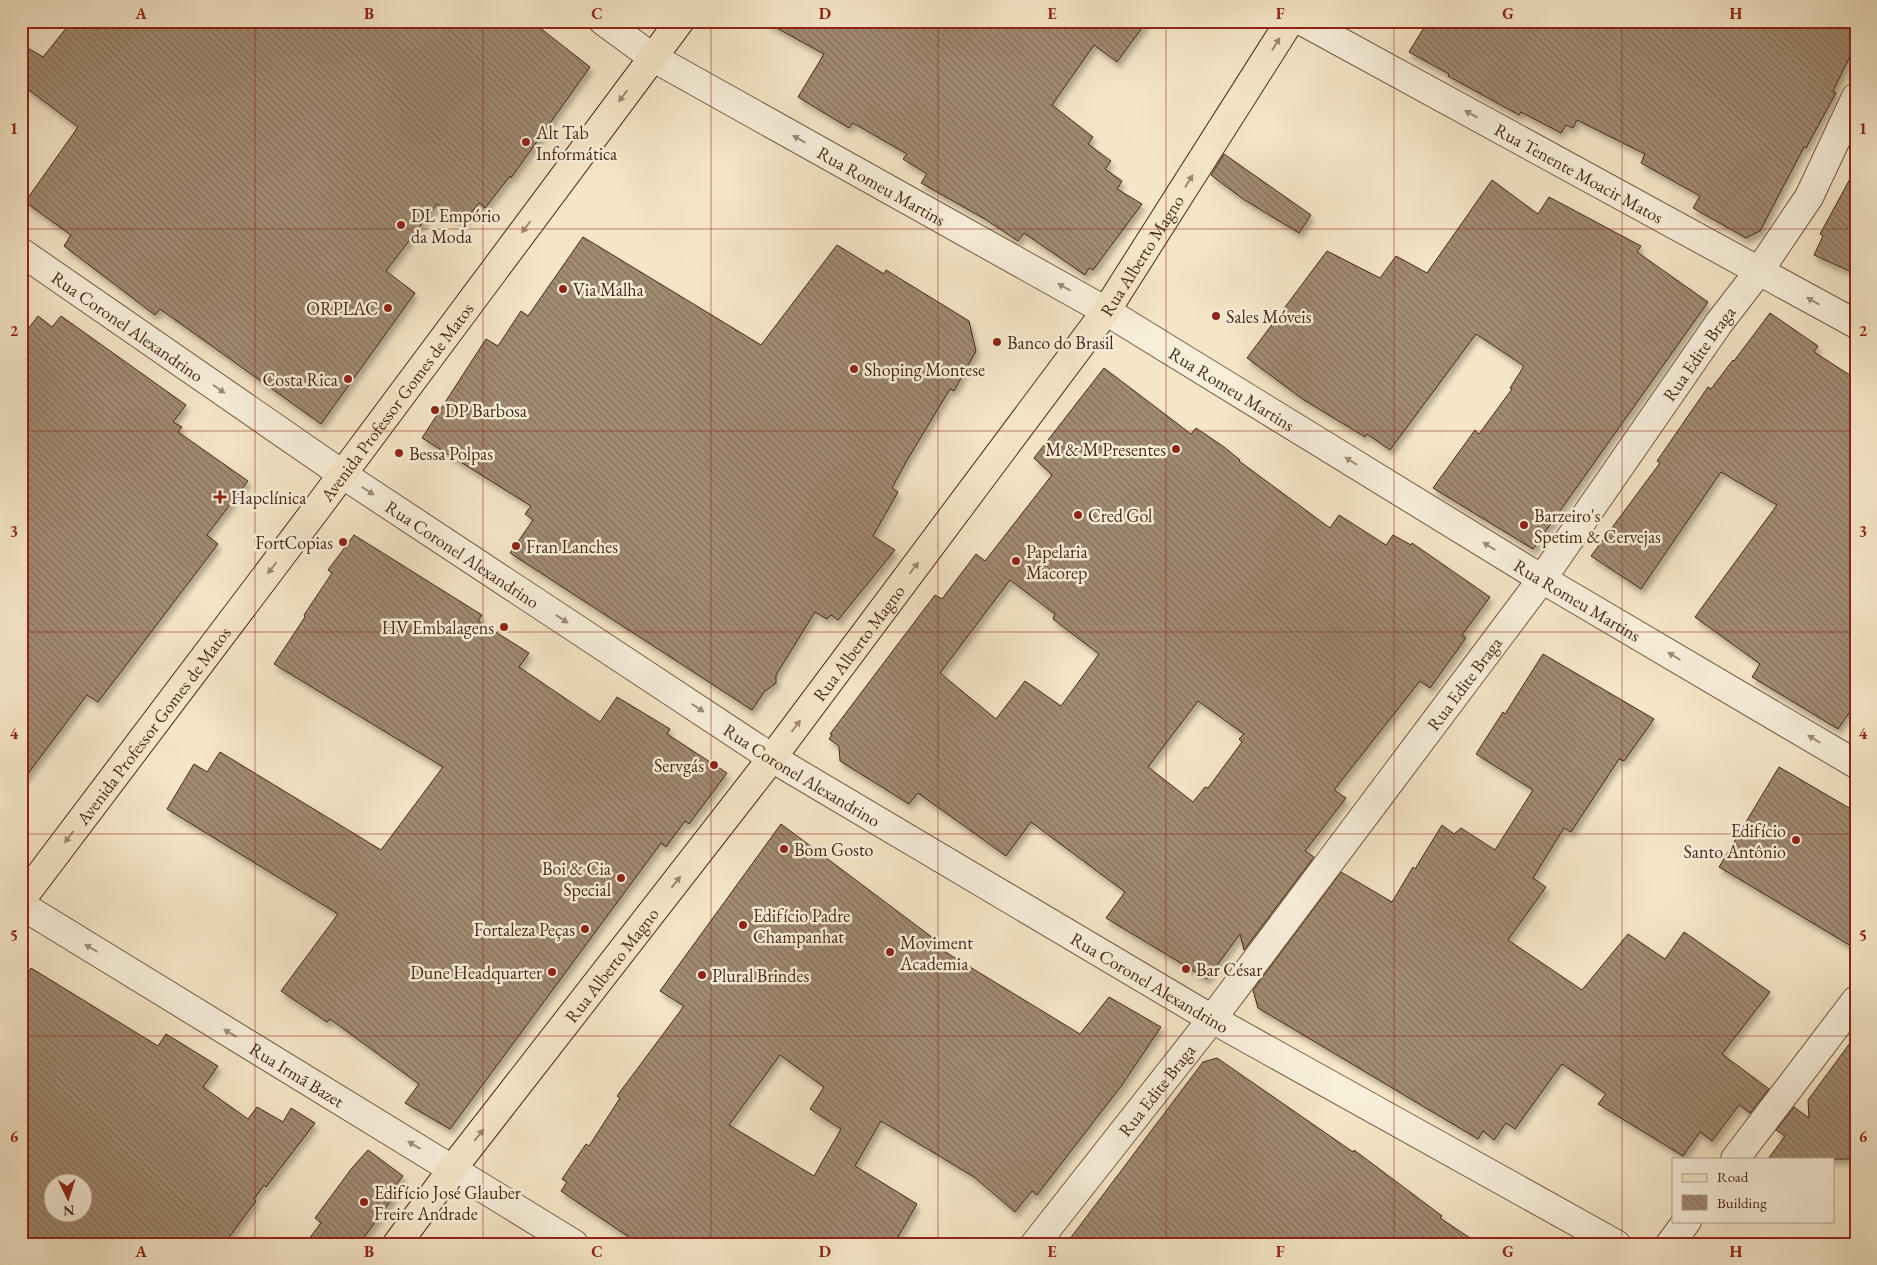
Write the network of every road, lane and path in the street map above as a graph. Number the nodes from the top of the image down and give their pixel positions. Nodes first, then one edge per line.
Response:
1 (603, 21) edge
2 (680, 21) edge
3 (1290, 21) edge
4 (1302, 21) edge
5 (652, 57) junction
6 (1856, 97) edge
7 (21, 252) edge
8 (1759, 271) junction
9 (1106, 311) junction
10 (1856, 324) edge
11 (342, 474) junction
12 (1542, 579) junction
13 (772, 758) junction
14 (1856, 764) edge
15 (21, 900) edge
16 (21, 905) edge
17 (1856, 1000) edge
18 (1212, 1019) junction
19 (1736, 1158) edge
20 (453, 1168) junction
21 (1686, 1222) edge
22 (397, 1244) edge
23 (574, 1244) edge
24 (1034, 1244) edge
25 (1616, 1244) edge
26 (1670, 1244) edge

1 - 5 street, Rua Romeu Martins
2 - 5 main road, Avenida Professor Gomes de Matos
9 -> 3 main road, Rua Alberto Magno
8 -> 4 street, Rua Tenente Moacir Matos
9 -> 5 street, Rua Romeu Martins
5 -> 11 main road, Avenida Professor Gomes de Matos
6 - 8 street, Rua Edite Braga
7 -> 11 street, Rua Coronel Alexandrino
10 -> 8 street, Rua Tenente Moacir Matos
8 - 12 street, Rua Edite Braga
12 -> 9 street, Rua Romeu Martins
13 -> 9 main road, Rua Alberto Magno
11 -> 13 street, Rua Coronel Alexandrino
11 -> 15 main road, Avenida Professor Gomes de Matos
14 -> 12 street, Rua Romeu Martins
12 - 18 street, Rua Edite Braga
13 - 18 street, Rua Coronel Alexandrino
20 -> 13 main road, Rua Alberto Magno
20 -> 16 street, Rua Irmã Bazet
17 - 19 street
18 - 24 street, Rua Edite Braga
18 - 25 street, Rua Coronel Alexandrino
20 - 22 main road, Rua Alberto Magno
20 - 23 street, Rua Irmã Bazet
21 - 26 street

